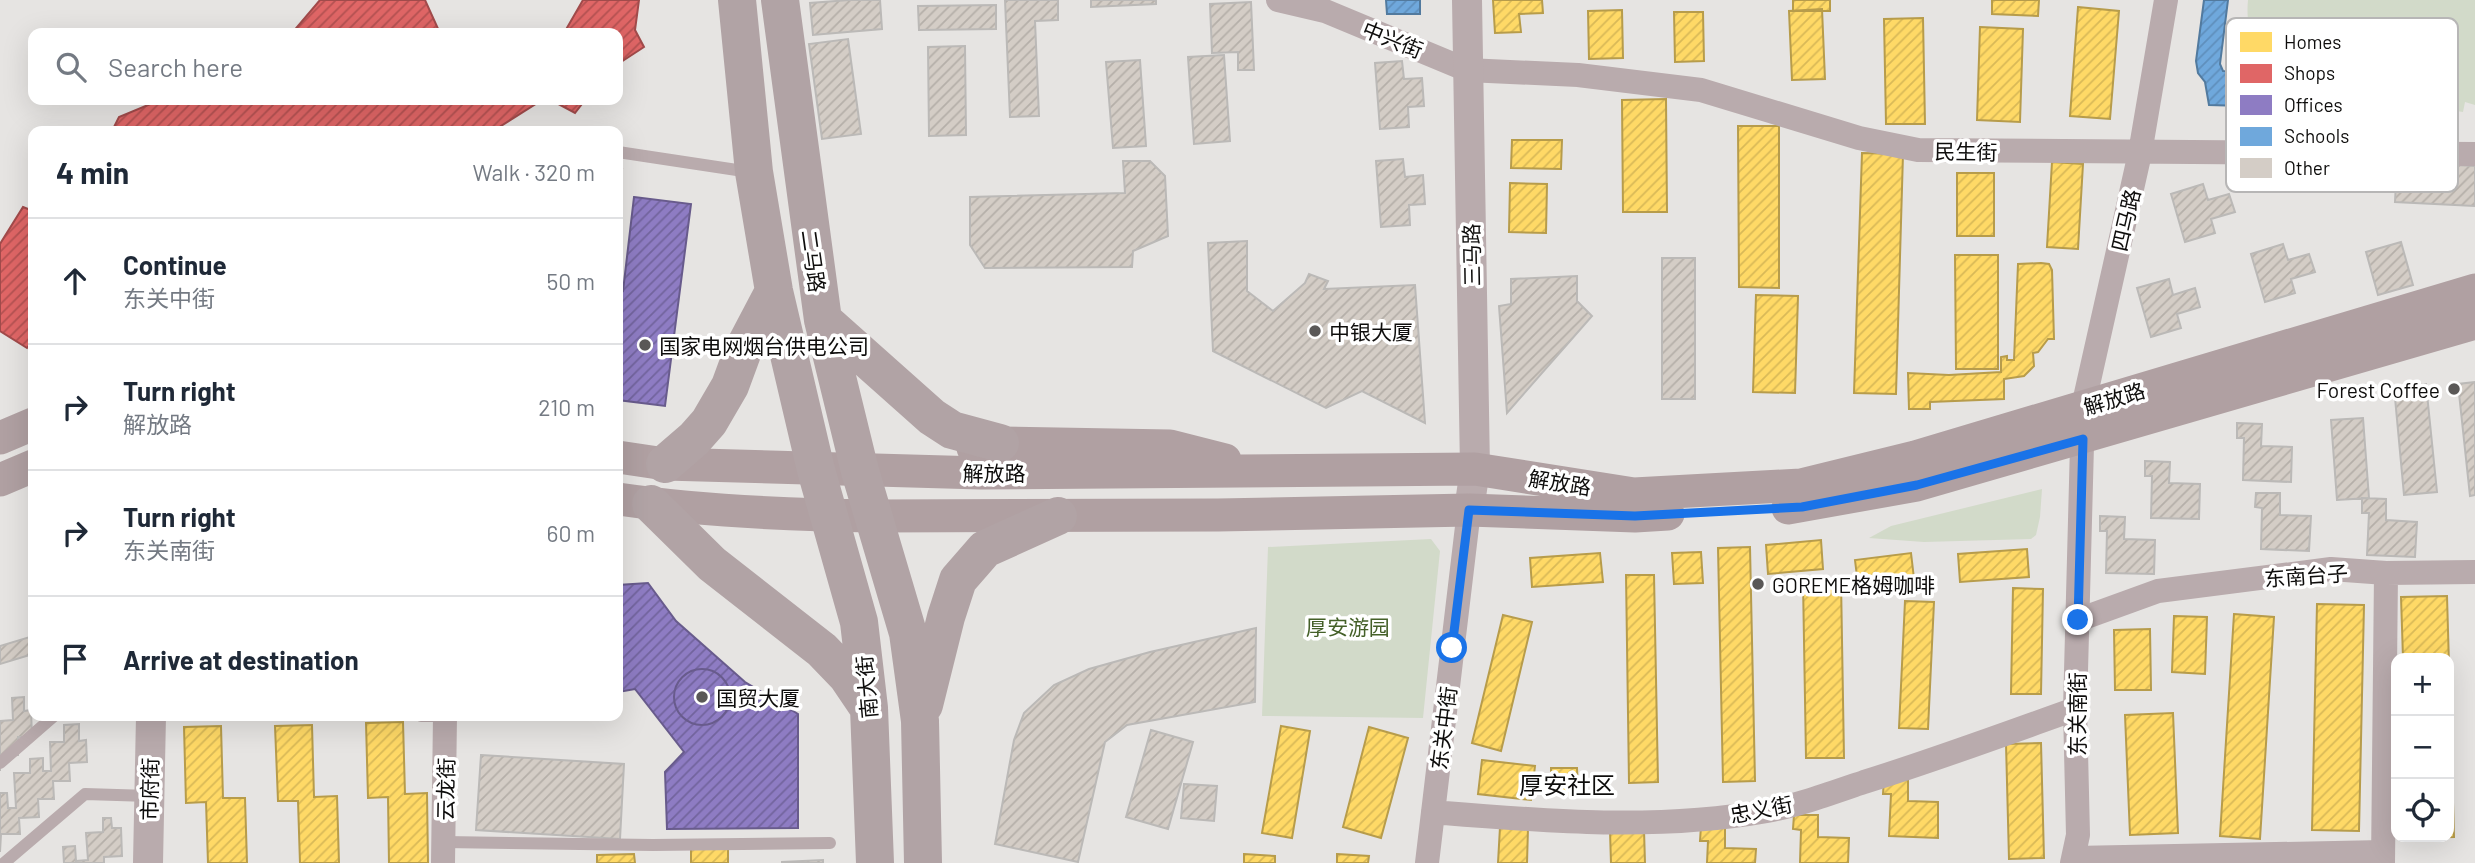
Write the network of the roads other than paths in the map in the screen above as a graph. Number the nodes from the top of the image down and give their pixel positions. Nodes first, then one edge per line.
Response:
1 (737, 0) edge
2 (779, 0) edge
3 (1278, 0) edge
4 (1467, 0) edge
5 (2166, 0) edge
6 (1467, 70) junction
7 (623, 153) edge
8 (2140, 153) junction
9 (2226, 153) edge
10 (754, 172) junction
11 (2475, 290) edge
12 (774, 291) junction
13 (823, 320) junction
14 (2475, 323) edge
15 (2083, 423) junction
16 (28, 426) edge
17 (0, 438) edge
18 (1000, 443) junction
19 (623, 458) edge
20 (665, 464) junction
21 (28, 468) edge
22 (1475, 468) junction
23 (816, 470) junction
24 (876, 470) junction
25 (1264, 472) junction
26 (0, 480) edge
27 (634, 502) edge
28 (1469, 510) junction
29 (828, 515) junction
30 (874, 516) junction
31 (1058, 516) junction
32 (2475, 572) edge
33 (2386, 573) junction
34 (2078, 620) junction
35 (869, 708) junction
36 (2075, 709) junction
37 (48, 721) edge
38 (151, 721) edge
39 (446, 721) edge
40 (920, 721) junction
41 (0, 763) edge
42 (149, 796) junction
43 (1433, 812) junction
44 (830, 843) dead end
45 (444, 853) edge
46 (2383, 857) edge
47 (2073, 861) edge
48 (4, 863) edge
49 (148, 863) edge
50 (876, 863) edge
51 (923, 863) edge
52 (1427, 863) edge

1 - 10 main road, 二马路
2 - 13 main road, 二马路
3 - 6 street, 中兴街
4 - 6 street, 三马路
5 - 8 street, 四马路
6 - 8 street, 民生街
6 - 22 street, 三马路
7 - 10 lane
8 - 9 street, 民生街
8 - 15 street, 四马路
10 - 12 main road, 二马路
11 - 15 main road, 解放路
12 - 20 main road
12 - 23 main road, 二马路
13 - 18 main road
13 - 24 main road, 二马路
14 - 15 main road, 解放路
15 - 22 main road, 解放路
15 - 28 main road, 解放路
15 - 34 street, 东关南街
16 - 17 main road
18 - 24 main road
18 - 25 main road
19 - 20 main road, 解放路
20 - 23 main road, 解放路
21 - 26 main road
22 - 25 main road, 解放路
22 - 28 street, 三马路
23 - 24 main road, 解放路
23 - 29 main road, 二马路
24 - 25 main road, 解放路
24 - 30 main road, 二马路
27 - 29 main road, 解放路
27 - 35 main road
28 - 31 main road, 解放路
28 - 43 street, 东关中街
29 - 30 main road, 解放路
29 - 35 main road, 南大街
30 - 31 main road, 解放路
30 - 40 main road
31 - 40 main road
32 - 33 street, 东南台子
33 - 34 street, 东南台子
33 - 46 street
34 - 36 street, 东关南街
35 - 50 main road, 南大街
36 - 43 street, 忠义街
36 - 47 street, 东关南街
37 - 41 lane
38 - 42 street, 市府街
39 - 45 street, 云龙街
40 - 51 main road
42 - 48 lane
42 - 49 street, 市府街
43 - 52 street, 东关中街
44 - 45 lane
46 - 47 street

